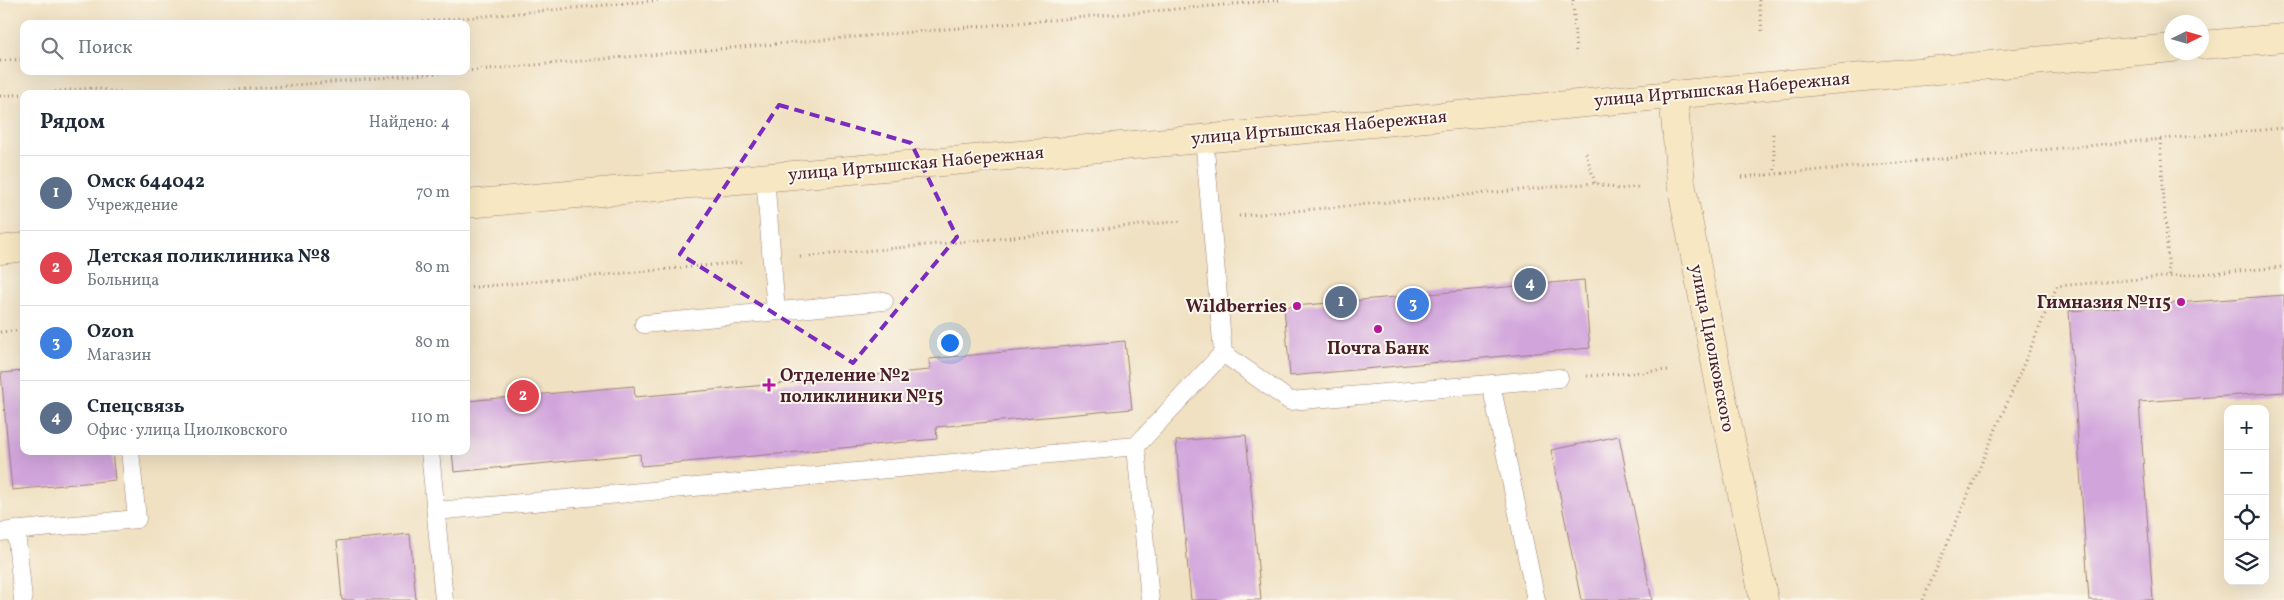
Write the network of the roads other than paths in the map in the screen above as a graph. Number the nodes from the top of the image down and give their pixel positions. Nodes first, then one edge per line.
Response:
1 (2284, 38) edge
2 (2209, 44) edge
3 (2164, 49) edge
4 (1673, 94) junction
5 (1204, 138) junction
6 (765, 177) junction
7 (470, 204) edge
8 (20, 248) edge
9 (0, 250) edge
10 (884, 301) dead end
11 (776, 311) junction
12 (644, 324) dead end
13 (1223, 353) junction
14 (1559, 378) road end
15 (1491, 384) junction
16 (1136, 446) junction
17 (130, 455) edge
18 (430, 455) edge
19 (436, 511) junction
20 (8, 531) edge
21 (23, 600) edge
22 (444, 600) edge
23 (1150, 600) edge
24 (1536, 600) edge
25 (1764, 600) edge

1 - 2 main road
3 - 4 main road, улица Иртышская Набережная
4 - 5 main road, улица Иртышская Набережная
4 - 25 main road, улица Циолковского
5 - 6 main road, улица Иртышская Набережная
5 - 13 lane
6 - 7 main road, улица Иртышская Набережная
6 - 11 lane
8 - 9 main road
10 - 11 lane
11 - 12 lane
13 - 15 lane
13 - 16 lane
14 - 15 lane
15 - 24 lane
16 - 19 lane
16 - 23 lane
17 - 20 lane
18 - 19 lane
19 - 22 lane
20 - 21 lane

